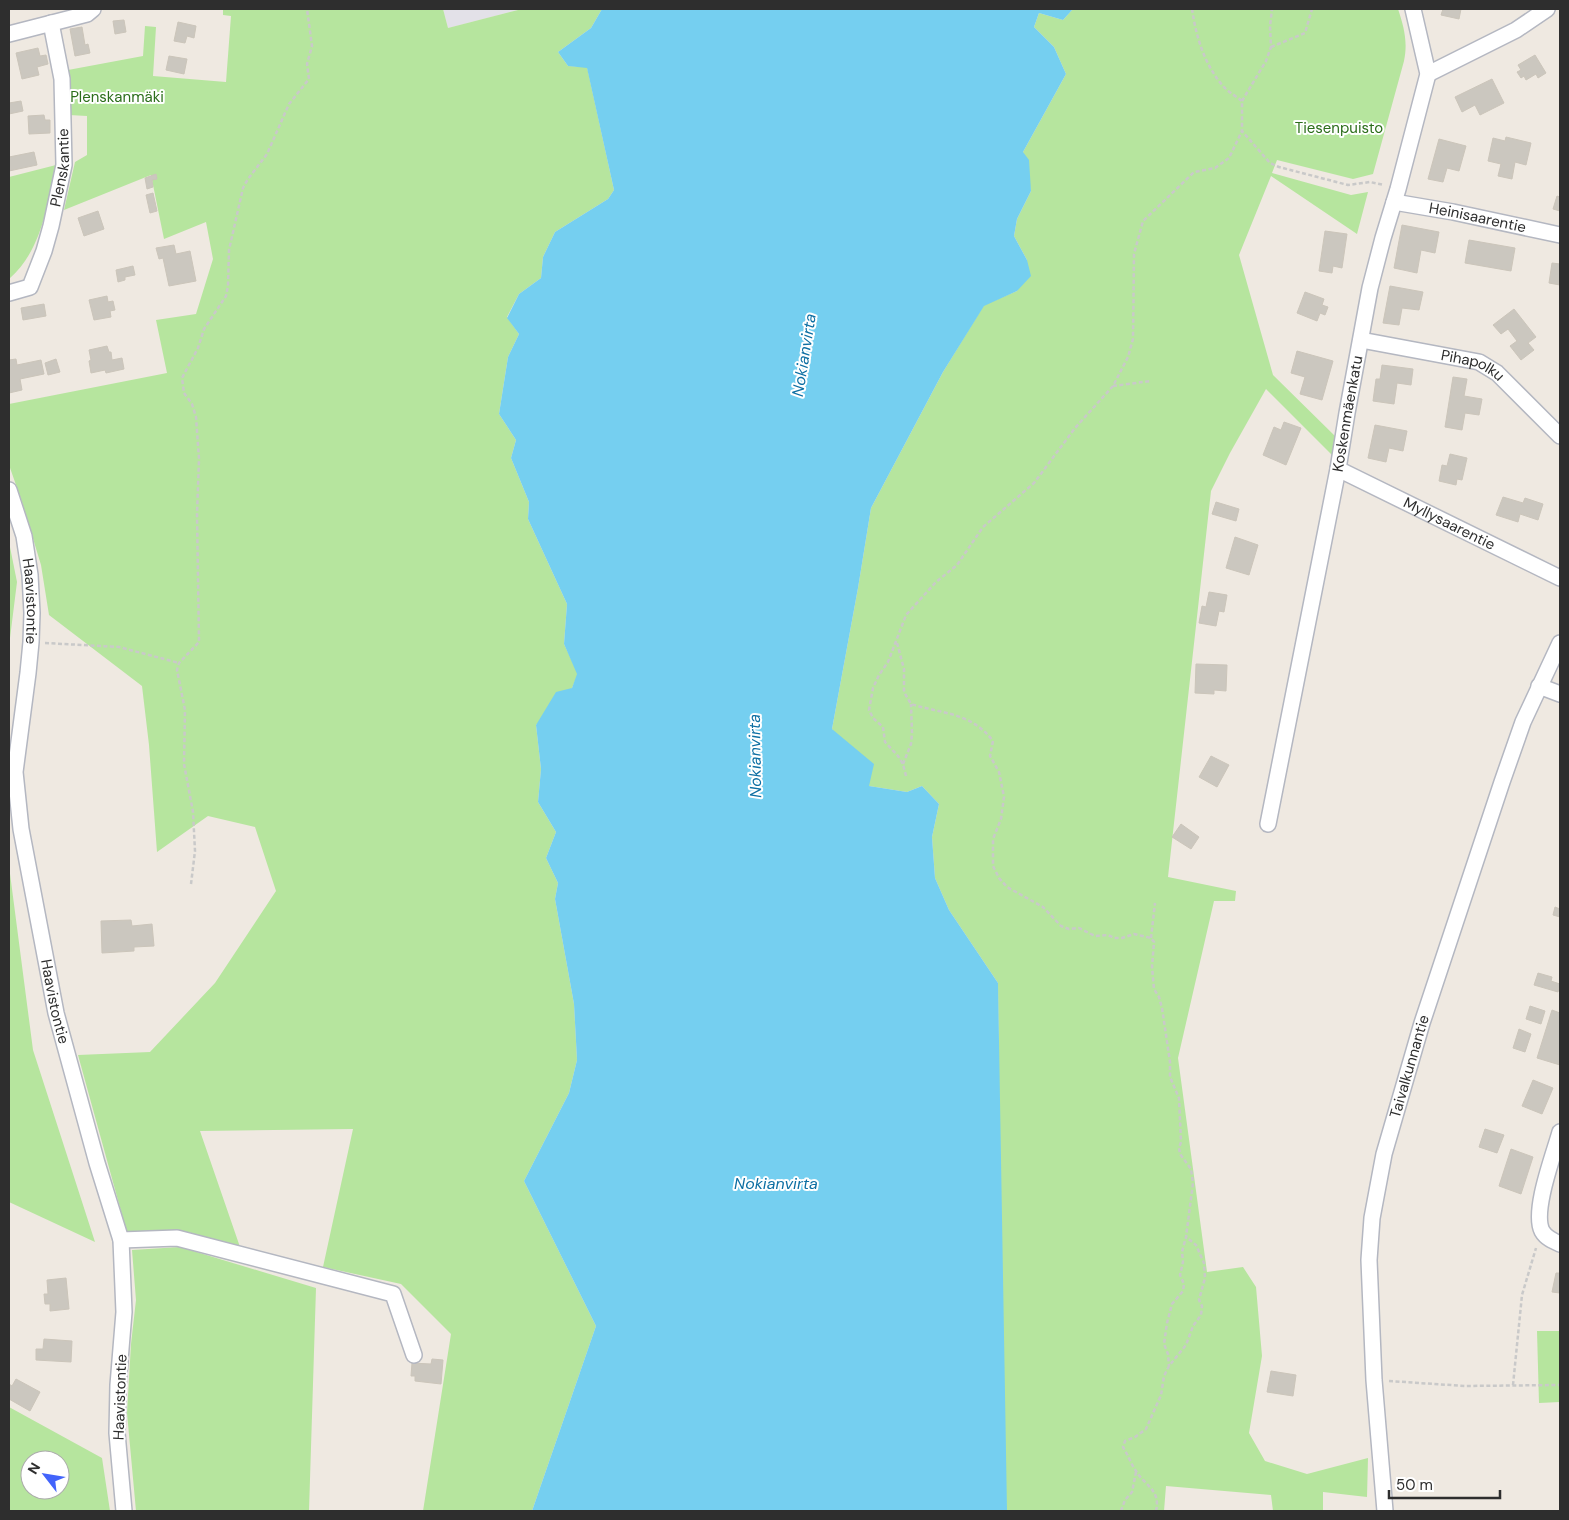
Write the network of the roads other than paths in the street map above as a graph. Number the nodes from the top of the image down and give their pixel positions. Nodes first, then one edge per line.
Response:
1 (93, 9) edge
2 (1413, 9) edge
3 (1547, 9) edge
4 (51, 22) junction
5 (9, 34) edge
6 (1428, 74) junction
7 (1396, 196) junction
8 (1560, 235) edge
9 (9, 293) edge
10 (1361, 340) junction
11 (1560, 436) edge
12 (1338, 469) junction
13 (9, 490) edge
14 (1560, 578) edge
15 (1560, 643) edge
16 (1539, 686) junction
17 (1560, 694) edge
18 (1268, 824) dead end
19 (1560, 1132) edge
20 (121, 1240) junction
21 (1560, 1244) edge
22 (414, 1355) dead end
23 (124, 1511) edge
24 (1384, 1511) edge

1 - 4 street
2 - 6 street, Koskenmäenkatu
3 - 6 street
4 - 5 street
4 - 9 street, Plenskantie
6 - 7 street, Koskenmäenkatu
7 - 8 street, Heinisaarentie
7 - 10 street, Koskenmäenkatu
10 - 11 street, Pihapolku
10 - 12 street, Koskenmäenkatu
12 - 14 street, Myllysaarentie
12 - 18 street, Koskenmäenkatu
13 - 20 street, Haavistontie
15 - 16 street, Taivalkunnantie
16 - 17 street
16 - 24 street, Taivalkunnantie
19 - 21 street
20 - 22 street
20 - 23 street, Haavistontie

